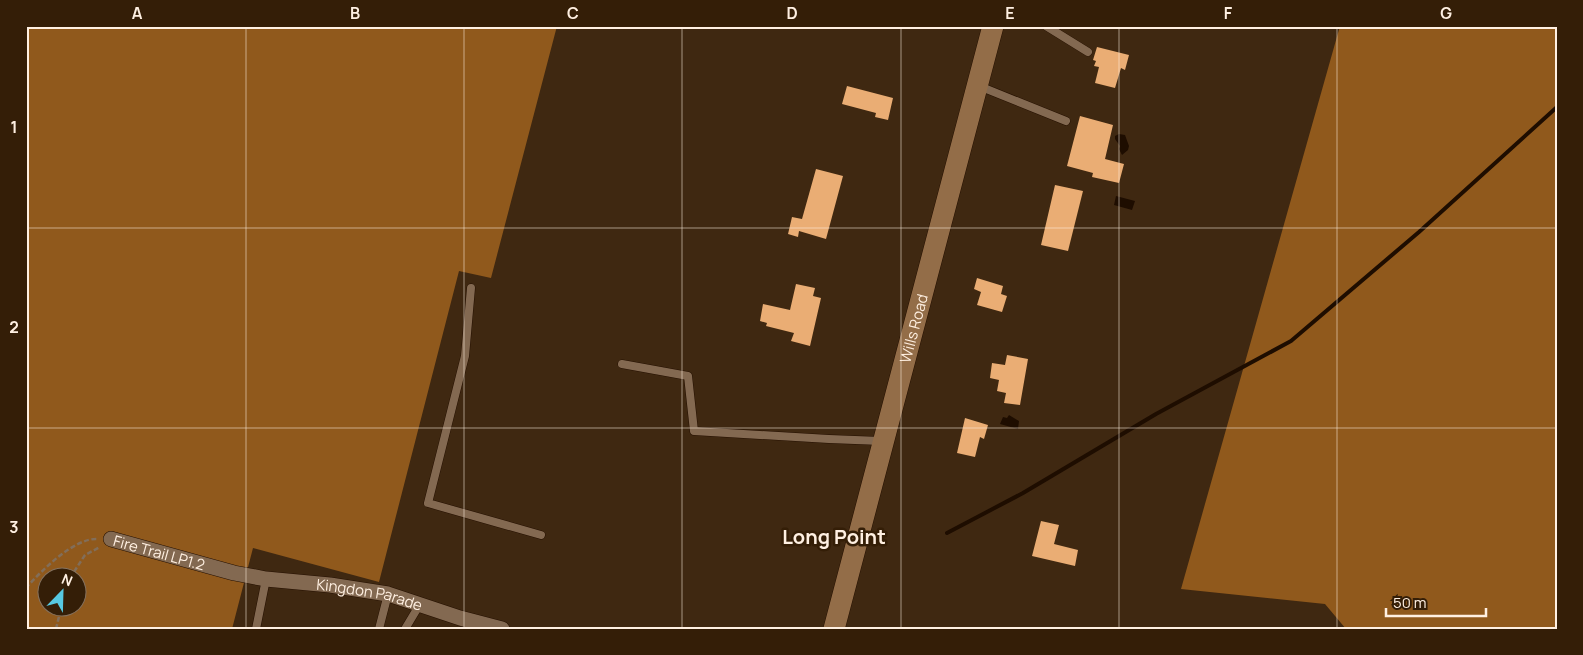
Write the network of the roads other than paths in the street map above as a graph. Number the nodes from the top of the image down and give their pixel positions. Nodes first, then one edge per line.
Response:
1 (993, 26) edge
2 (1046, 26) edge
3 (1088, 52) dead end
4 (977, 86) junction
5 (1066, 121) dead end
6 (471, 288) dead end
7 (622, 364) dead end
8 (883, 441) junction
9 (541, 535) dead end
10 (111, 539) road end
11 (234, 573) joint
12 (266, 579) junction
13 (388, 594) junction
14 (420, 604) junction
15 (256, 629) edge
16 (379, 629) edge
17 (405, 629) edge
18 (502, 629) edge
19 (834, 629) edge

1 - 4 street, Wills Road
2 - 3 lane
4 - 5 lane
4 - 8 street, Wills Road
6 - 9 lane
7 - 8 lane
8 - 19 street, Wills Road
10 - 11 street, Fire Trail LP1.2
11 - 12 street, Kingdon Parade
12 - 13 street, Kingdon Parade
12 - 15 lane
13 - 14 street, Kingdon Parade
13 - 16 lane
14 - 17 lane
14 - 18 street, Kingdon Parade

